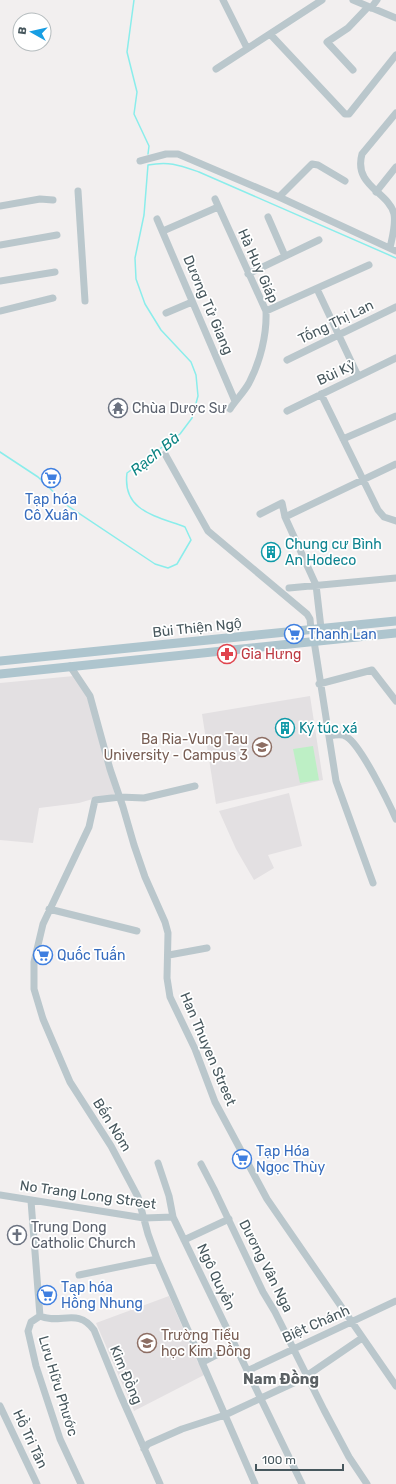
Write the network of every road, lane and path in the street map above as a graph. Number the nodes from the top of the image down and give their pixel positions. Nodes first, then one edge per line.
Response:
1 (223, 0) edge
2 (322, 0) edge
3 (353, 0) edge
4 (378, 0) edge
5 (370, 7) junction
6 (396, 18) edge
7 (270, 34) junction
8 (247, 48) junction
9 (396, 55) edge
10 (216, 69) dead end
11 (353, 70) dead end
12 (396, 113) edge
13 (140, 161) dead end
14 (396, 167) edge
15 (345, 181) dead end
16 (78, 191) dead end
17 (376, 192) junction
18 (279, 197) junction
19 (215, 199) dead end
20 (53, 200) dead end
21 (0, 206) edge
22 (218, 207) junction
23 (395, 214) edge
24 (268, 217) dead end
25 (157, 219) dead end
26 (163, 232) junction
27 (57, 235) dead end
28 (318, 240) dead end
29 (0, 245) edge
30 (393, 250) edge
31 (285, 256) junction
32 (369, 265) dead end
33 (55, 272) dead end
34 (248, 274) junction
35 (0, 281) edge
36 (317, 289) junction
37 (53, 298) dead end
38 (85, 301) dead end
39 (192, 302) junction
40 (396, 308) edge
41 (0, 311) edge
42 (266, 311) junction
43 (166, 313) dead end
44 (338, 335) junction
45 (396, 358) edge
46 (287, 360) dead end
47 (358, 376) junction
48 (321, 394) junction
49 (235, 401) junction
50 (230, 409) dead end
51 (287, 411) dead end
52 (396, 416) edge
53 (343, 439) junction
54 (165, 454) dead end
55 (396, 464) edge
56 (364, 479) junction
57 (260, 514) dead end
58 (285, 517) junction
59 (396, 521) edge
60 (396, 578) edge
61 (316, 585) junction
62 (289, 588) dead end
63 (396, 621) edge
64 (316, 629) junction
65 (396, 632) edge
66 (318, 640) junction
67 (98, 652) junction
68 (0, 661) edge
69 (99, 663) junction
70 (70, 666) junction
71 (0, 674) edge
72 (319, 684) junction
73 (396, 701) edge
74 (329, 736) junction
75 (195, 786) dead end
76 (120, 797) junction
77 (396, 819) edge
78 (373, 883) dead end
79 (49, 909) junction
80 (137, 931) dead end
81 (207, 948) dead end
82 (168, 955) junction
83 (158, 1163) dead end
84 (201, 1164) dead end
85 (0, 1195) edge
86 (31, 1201) junction
87 (173, 1217) junction
88 (144, 1218) junction
89 (229, 1220) junction
90 (184, 1240) junction
91 (157, 1259) junction
92 (79, 1275) dead end
93 (396, 1301) edge
94 (40, 1316) junction
95 (351, 1323) junction
96 (362, 1338) junction
97 (234, 1346) junction
98 (292, 1348) junction
99 (203, 1362) junction
100 (247, 1371) junction
101 (307, 1376) junction
102 (396, 1386) edge
103 (260, 1398) junction
104 (0, 1406) edge
105 (225, 1415) junction
106 (144, 1449) junction
107 (37, 1484) edge
108 (81, 1484) edge
109 (160, 1484) edge
110 (255, 1484) edge
111 (302, 1484) edge
112 (367, 1484) edge

1 - 8 street
2 - 7 street
3 - 5 street
4 - 5 street
5 - 6 street
5 - 11 street
7 - 8 street
7 - 9 street
8 - 10 street
12 - 17 street
13 - 18 street
14 - 17 street
15 - 18 street
16 - 38 street
17 - 23 street
18 - 30 street
19 - 22 street, Hà Huy Giáp
20 - 21 street
22 - 26 street
22 - 34 street, Hà Huy Giáp
23 - 30 street
24 - 31 street
25 - 26 street, Dương Tử Giang
26 - 39 street, Dương Tử Giang
27 - 29 street
28 - 31 street
31 - 34 street
32 - 36 street
33 - 35 street
34 - 42 street, Hà Huy Giáp
36 - 42 street
36 - 44 street
37 - 41 street
39 - 43 street
39 - 49 street, Dương Tử Giang
40 - 44 street, Tống Thị Lan
42 - 49 street, Hà Huy Giáp
44 - 46 street, Tống Thị Lan
44 - 47 street
45 - 47 street, Bùi Kỷ
47 - 48 street, Bùi Kỷ
48 - 51 street, Bùi Kỷ
48 - 53 street
49 - 50 street, Hà Huy Giáp
52 - 53 street
53 - 56 street
54 - 64 street
55 - 56 street
56 - 58 street
56 - 59 street
57 - 58 street
58 - 61 street
60 - 61 street
61 - 62 street
61 - 64 street
63 - 64 main road, Bùi Thiện Ngộ
64 - 66 main road
64 - 67 main road, Bùi Thiện Ngộ
65 - 66 main road, Bùi Thiện Ngộ
66 - 69 main road, Bùi Thiện Ngộ
66 - 72 street
67 - 68 main road, Bùi Thiện Ngộ
67 - 69 main road
69 - 70 main road, Bùi Thiện Ngộ
70 - 71 main road, Bùi Thiện Ngộ
70 - 76 street, Han Thuyen Street
72 - 73 street
72 - 74 street
74 - 77 street
74 - 78 street
75 - 76 street
76 - 79 street, Bến Nôm
76 - 82 street, Han Thuyen Street
79 - 80 street
79 - 88 street, Bến Nôm
81 - 82 street
82 - 95 street, Han Thuyen Street
83 - 87 street, Ngô Quyền
84 - 89 street, Dương Vân Nga
85 - 86 street, No Trang Long Street
86 - 88 street, No Trang Long Street
86 - 94 street, Lưu Hữu Phước
87 - 88 street, No Trang Long Street
87 - 90 street, Ngô Quyền
88 - 91 street, Bến Nôm
89 - 90 street
89 - 98 street, Dương Vân Nga
90 - 97 street, Ngô Quyền
91 - 92 street
91 - 99 street, Bến Nôm
93 - 95 street, Biệt Chánh
94 - 106 street, Kim Đồng
94 - 108 street, Lưu Hữu Phước
95 - 96 street, Han Thuyen Street
95 - 98 street, Biệt Chánh
96 - 101 street
96 - 102 street, Han Thuyen Street
97 - 99 street
97 - 100 street, Ngô Quyền
98 - 100 street, Biệt Chánh
98 - 101 street, Dương Vân Nga
99 - 105 street, Bến Nôm
100 - 103 street, Ngô Quyền
101 - 103 street
101 - 112 street, Dương Vân Nga
103 - 105 street
103 - 111 street, Ngô Quyền
104 - 107 street, Hồ Tri Tân
105 - 106 street
105 - 110 street, Bến Nôm
106 - 109 street, Kim Đồng

